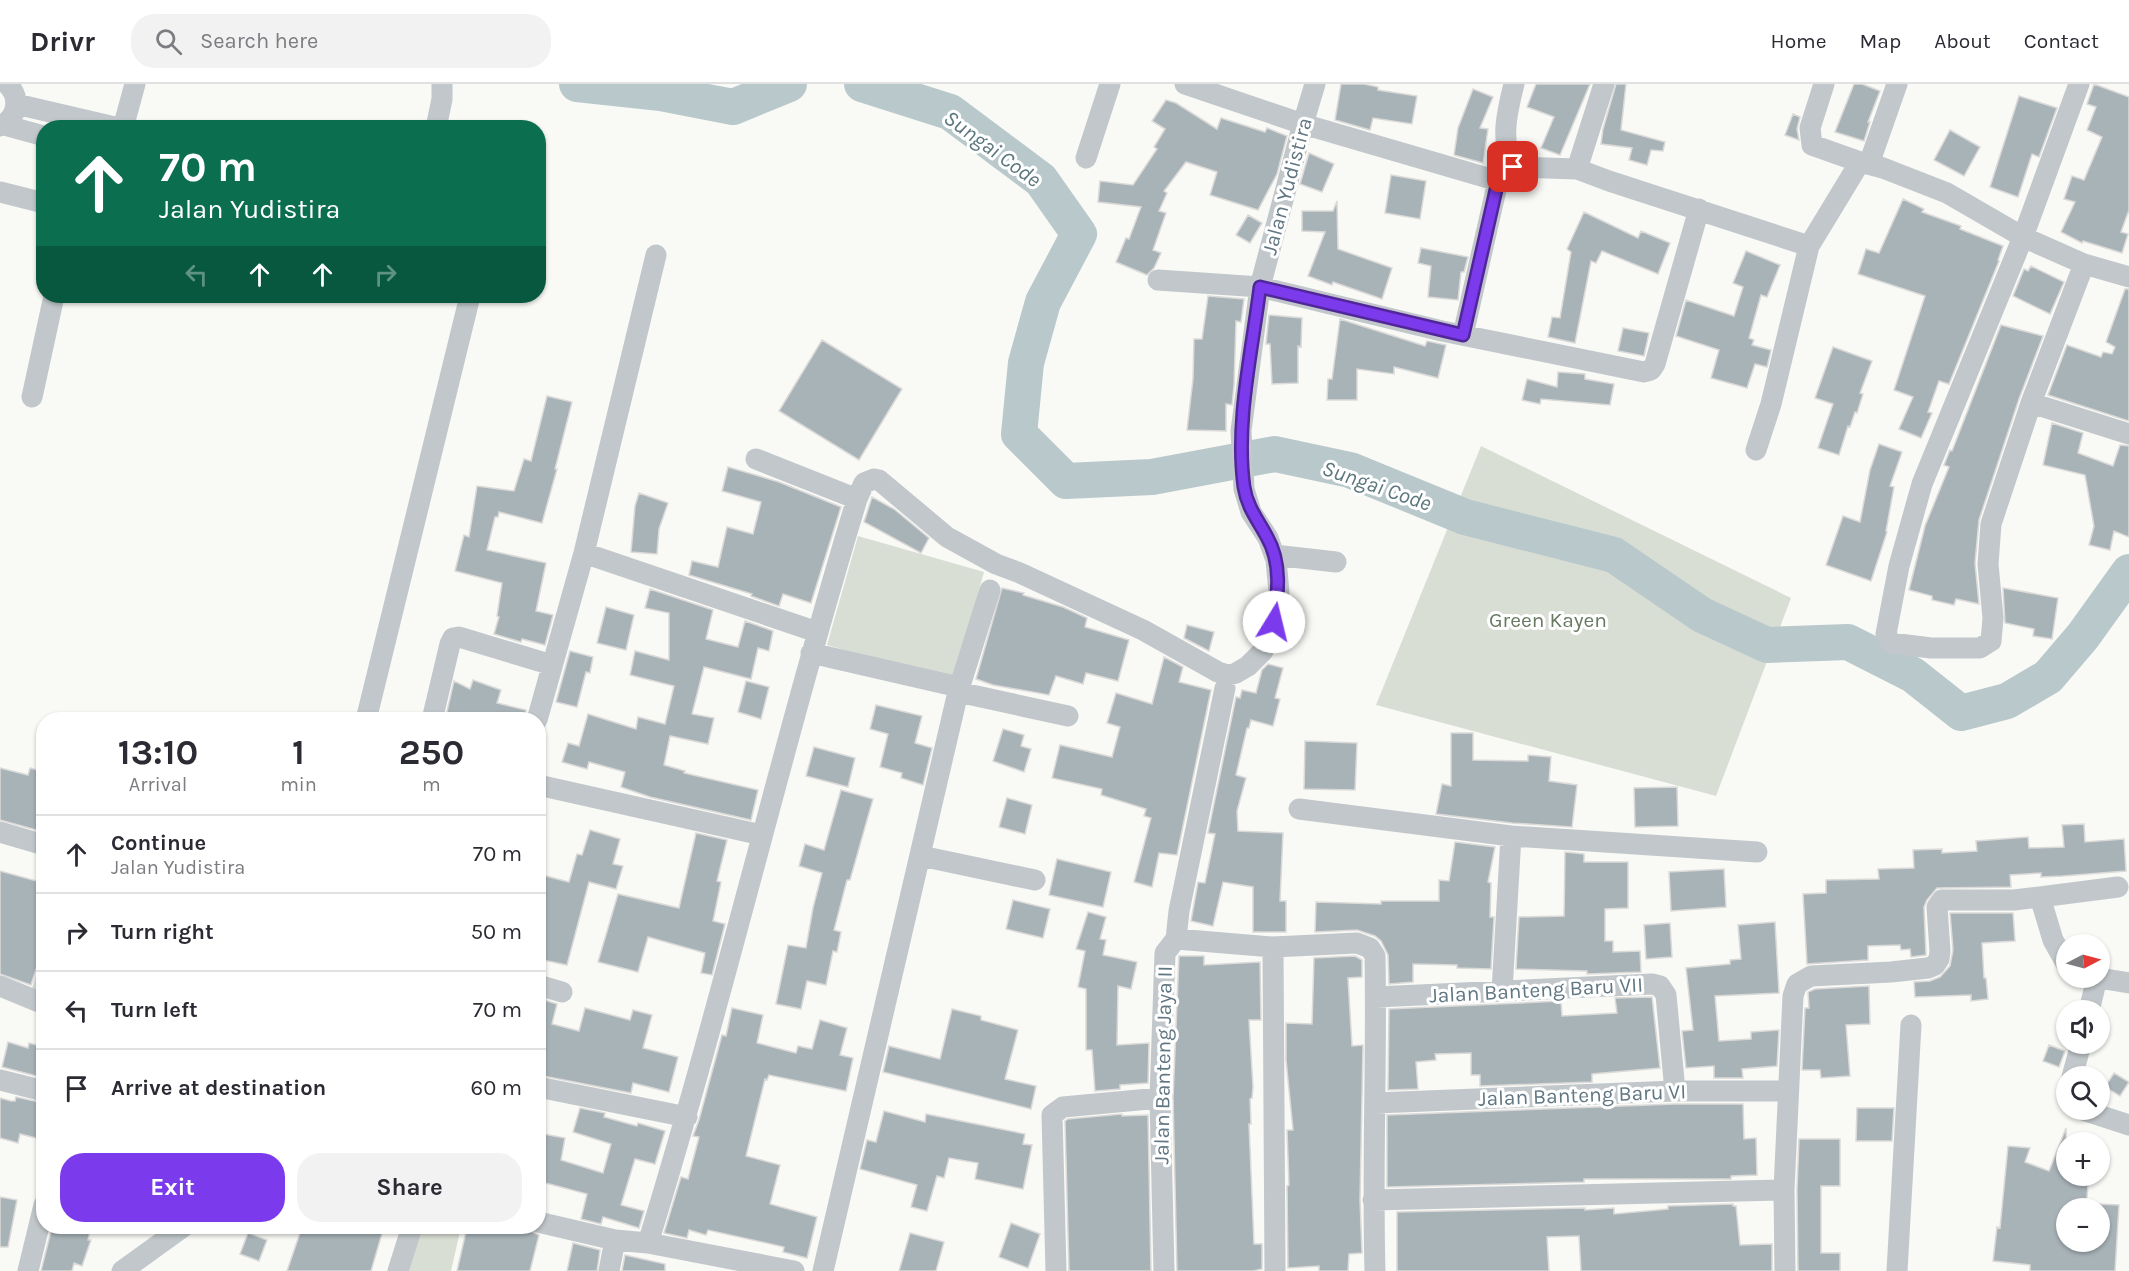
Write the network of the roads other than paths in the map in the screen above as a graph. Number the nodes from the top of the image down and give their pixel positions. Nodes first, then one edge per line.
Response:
1 (7, 84) edge
2 (135, 84) edge
3 (442, 84) edge
4 (1110, 84) edge
5 (1185, 84) edge
6 (1315, 84) edge
7 (1514, 84) edge
8 (1604, 84) edge
9 (1824, 84) edge
10 (1897, 84) edge
11 (2079, 84) edge
12 (16, 104) junction
13 (86, 120) edge
14 (124, 120) edge
15 (438, 120) edge
16 (1303, 124) junction
17 (2, 125) edge
18 (36, 134) edge
19 (1086, 159) dead end
20 (1865, 163) junction
21 (1577, 169) junction
22 (1505, 174) junction
23 (0, 192) edge
24 (36, 201) edge
25 (1699, 209) junction
26 (2023, 237) junction
27 (1809, 246) junction
28 (656, 255) dead end
29 (2084, 264) junction
30 (2129, 275) edge
31 (1158, 280) dead end
32 (1260, 287) junction
33 (52, 303) edge
34 (468, 303) edge
35 (1463, 335) junction
36 (32, 397) dead end
37 (2031, 402) junction
38 (2129, 434) edge
39 (1756, 450) dead end
40 (756, 459) dead end
41 (857, 499) junction
42 (584, 553) junction
43 (1274, 555) junction
44 (1336, 562) dead end
45 (990, 590) dead end
46 (817, 632) junction
47 (811, 653) junction
48 (552, 665) junction
49 (1225, 688) dead end
50 (959, 690) junction
51 (368, 712) edge
52 (434, 712) edge
53 (539, 712) edge
54 (1068, 716) dead end
55 (546, 787) edge
56 (1299, 809) dead end
57 (0, 832) edge
58 (762, 835) junction
59 (1511, 836) junction
60 (36, 843) edge
61 (1757, 852) dead end
62 (921, 856) junction
63 (1035, 880) dead end
64 (2118, 887) dead end
65 (2040, 897) junction
66 (1176, 939) junction
67 (2056, 945) edge
68 (1273, 947) junction
69 (2110, 980) edge
70 (2129, 983) edge
71 (0, 986) edge
72 (546, 987) edge
73 (1502, 991) junction
74 (562, 992) dead end
75 (1376, 997) junction
76 (36, 1001) edge
77 (1911, 1025) dead end
78 (0, 1080) edge
79 (36, 1089) edge
80 (546, 1089) edge
81 (1675, 1091) junction
82 (1788, 1091) junction
83 (1160, 1098) junction
84 (1376, 1103) junction
85 (687, 1117) junction
86 (2110, 1119) edge
87 (2129, 1125) edge
88 (1784, 1190) junction
89 (1373, 1200) junction
90 (546, 1224) edge
91 (37, 1234) edge
92 (173, 1234) edge
93 (410, 1234) edge
94 (615, 1240) junction
95 (648, 1243) junction
96 (28, 1271) edge
97 (122, 1271) edge
98 (398, 1271) edge
99 (609, 1271) edge
100 (794, 1271) edge
101 (823, 1271) edge
102 (1056, 1271) edge
103 (1164, 1271) edge
104 (1275, 1271) edge
105 (1375, 1271) edge
106 (1785, 1271) edge
107 (1897, 1271) edge

1 - 12 street
2 - 14 street
3 - 15 street
4 - 19 street
5 - 16 street
6 - 16 street, Jalan Yudistira
7 - 22 street
8 - 21 street
9 - 20 street
10 - 20 street
11 - 26 street
12 - 13 street
12 - 17 street
16 - 22 street
16 - 32 street, Jalan Yudistira
17 - 18 street
20 - 26 street
20 - 27 street
21 - 22 street
21 - 25 street
22 - 35 street
23 - 24 street
25 - 27 street
25 - 35 street
26 - 29 street
26 - 37 street
27 - 39 street
28 - 42 street
29 - 30 street
29 - 37 street
31 - 32 street
32 - 35 street
32 - 43 street, Jalan Yudistira
33 - 36 street
34 - 51 street
37 - 38 street
40 - 41 street
41 - 43 street, Jalan Yudistira
41 - 46 street
42 - 46 street
42 - 48 street
43 - 44 street
45 - 50 street
46 - 47 street
47 - 50 street
47 - 58 street
48 - 52 street
48 - 53 street
49 - 66 street, Jalan Banteng Jaya II
50 - 54 street
50 - 62 street
55 - 58 street
56 - 59 street
57 - 60 street
58 - 85 street
59 - 61 street
59 - 73 street
62 - 63 street
62 - 101 street
64 - 65 street
65 - 67 street
65 - 82 street
66 - 68 street
66 - 83 street, Jalan Banteng Jaya II
68 - 75 street
68 - 104 street
69 - 70 street
71 - 76 street
72 - 74 street
73 - 75 street, Jalan Banteng Baru VII
73 - 81 street, Jalan Banteng Baru VII
75 - 84 street
77 - 107 street
78 - 79 street
80 - 85 street
81 - 82 street, Jalan Banteng Baru VI
81 - 84 street, Jalan Banteng Baru VI
82 - 88 street
83 - 102 street
83 - 103 street, Jalan Banteng Jaya II
84 - 89 street
85 - 95 street
86 - 87 street
88 - 89 street
88 - 106 street
89 - 105 street
90 - 94 street
91 - 96 street
92 - 97 street
93 - 98 street
94 - 95 street
94 - 99 street
95 - 100 street

